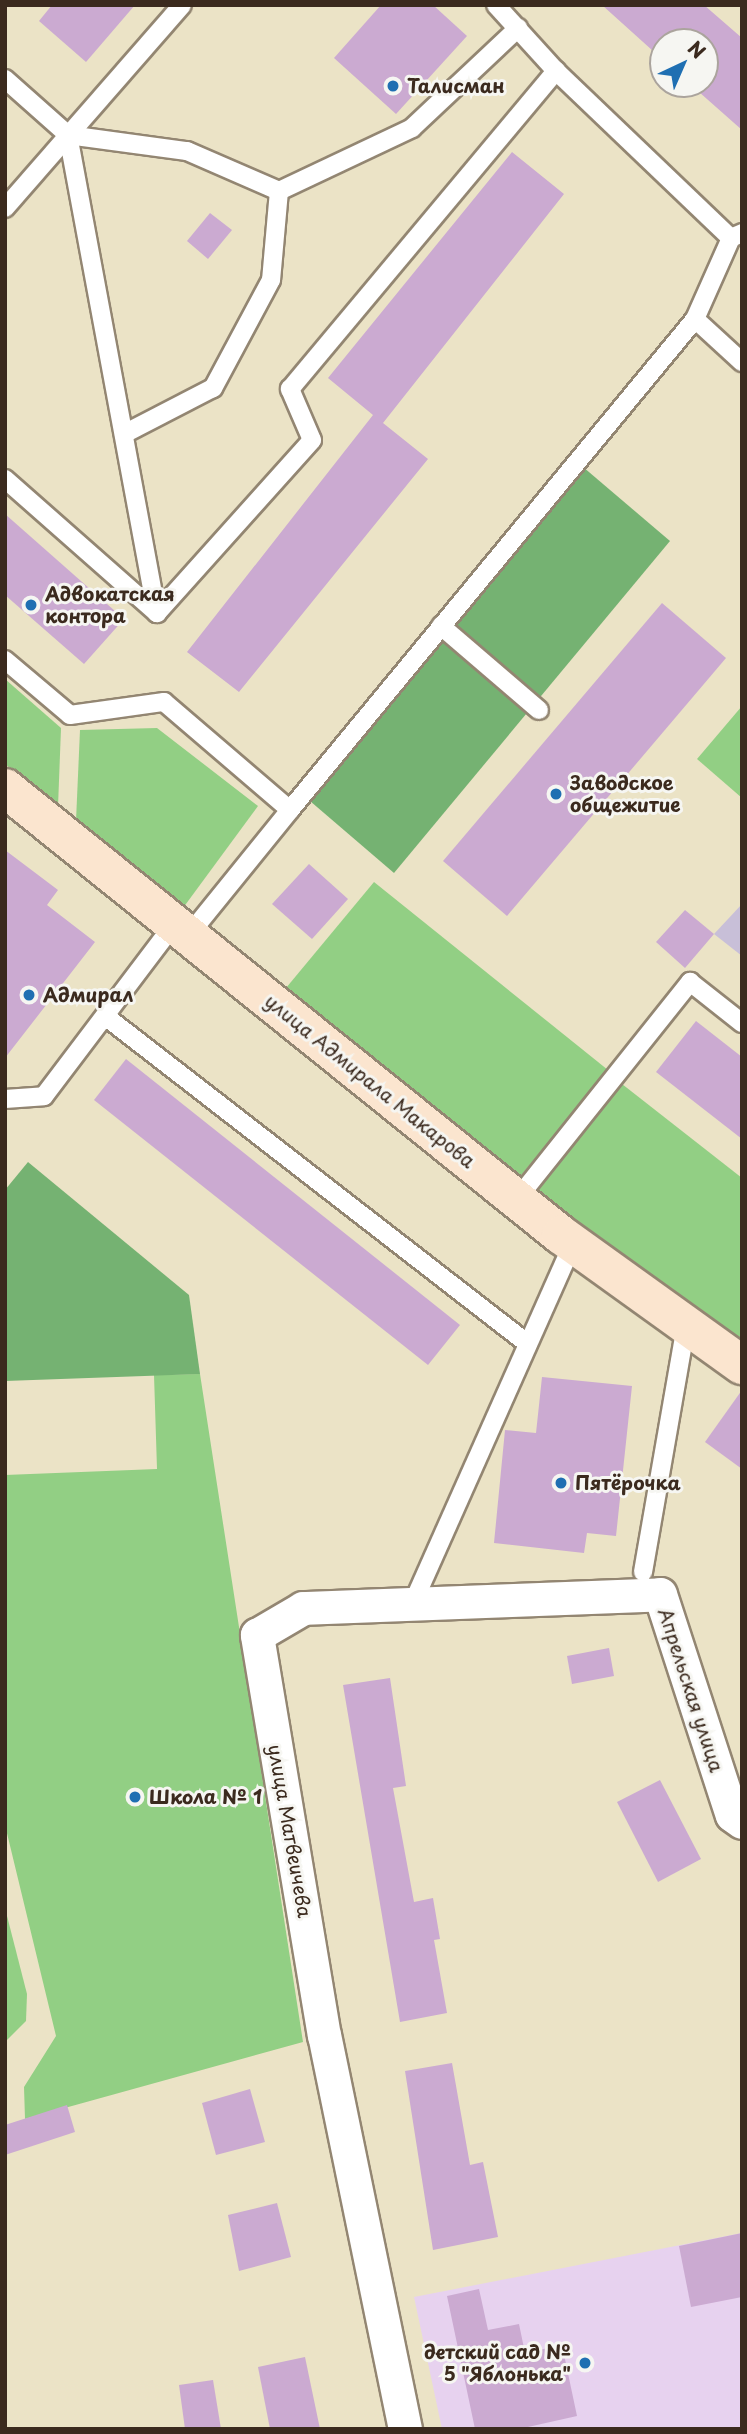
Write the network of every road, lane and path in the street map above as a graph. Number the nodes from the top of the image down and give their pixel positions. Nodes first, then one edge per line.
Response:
1 (182, 5) edge
2 (496, 5) edge
3 (518, 28) junction
4 (556, 71) junction
5 (5, 79) edge
6 (68, 135) junction
7 (279, 191) junction
8 (5, 208) edge
9 (737, 236) edge
10 (695, 319) junction
11 (742, 362) edge
12 (124, 434) junction
13 (5, 479) edge
14 (157, 613) junction
15 (441, 626) junction
16 (5, 660) edge
17 (539, 710) dead end
18 (5, 788) edge
19 (290, 810) junction
20 (181, 930) junction
21 (104, 1016) junction
22 (742, 1023) edge
23 (5, 1099) edge
24 (517, 1199) junction
25 (573, 1243) junction
26 (686, 1325) junction
27 (528, 1344) junction
28 (742, 1365) edge
29 (652, 1583) junction
30 (412, 1605) junction
31 (742, 1822) edge
32 (405, 2429) edge

1 - 6 lane
2 - 3 lane
3 - 4 lane
3 - 7 lane
4 - 9 lane
4 - 14 lane
5 - 6 lane
6 - 7 lane
6 - 8 lane
6 - 12 lane
7 - 12 lane
9 - 10 lane
10 - 11 lane
10 - 15 lane
12 - 14 lane
13 - 14 lane
15 - 17 lane
15 - 19 lane
16 - 19 lane
18 - 20 street, улица Адмирала Макарова
19 - 20 lane
20 - 21 lane
20 - 24 street, улица Адмирала Макарова
21 - 23 lane
21 - 27 lane
22 - 24 lane
24 - 25 street, улица Адмирала Макарова
25 - 26 street, улица Адмирала Макарова
25 - 27 lane
26 - 28 street, улица Адмирала Макарова
26 - 29 lane
27 - 30 lane
29 - 30 street, улица Матвеичева
29 - 31 street, Апрельская улица
30 - 32 street, улица Матвеичева

